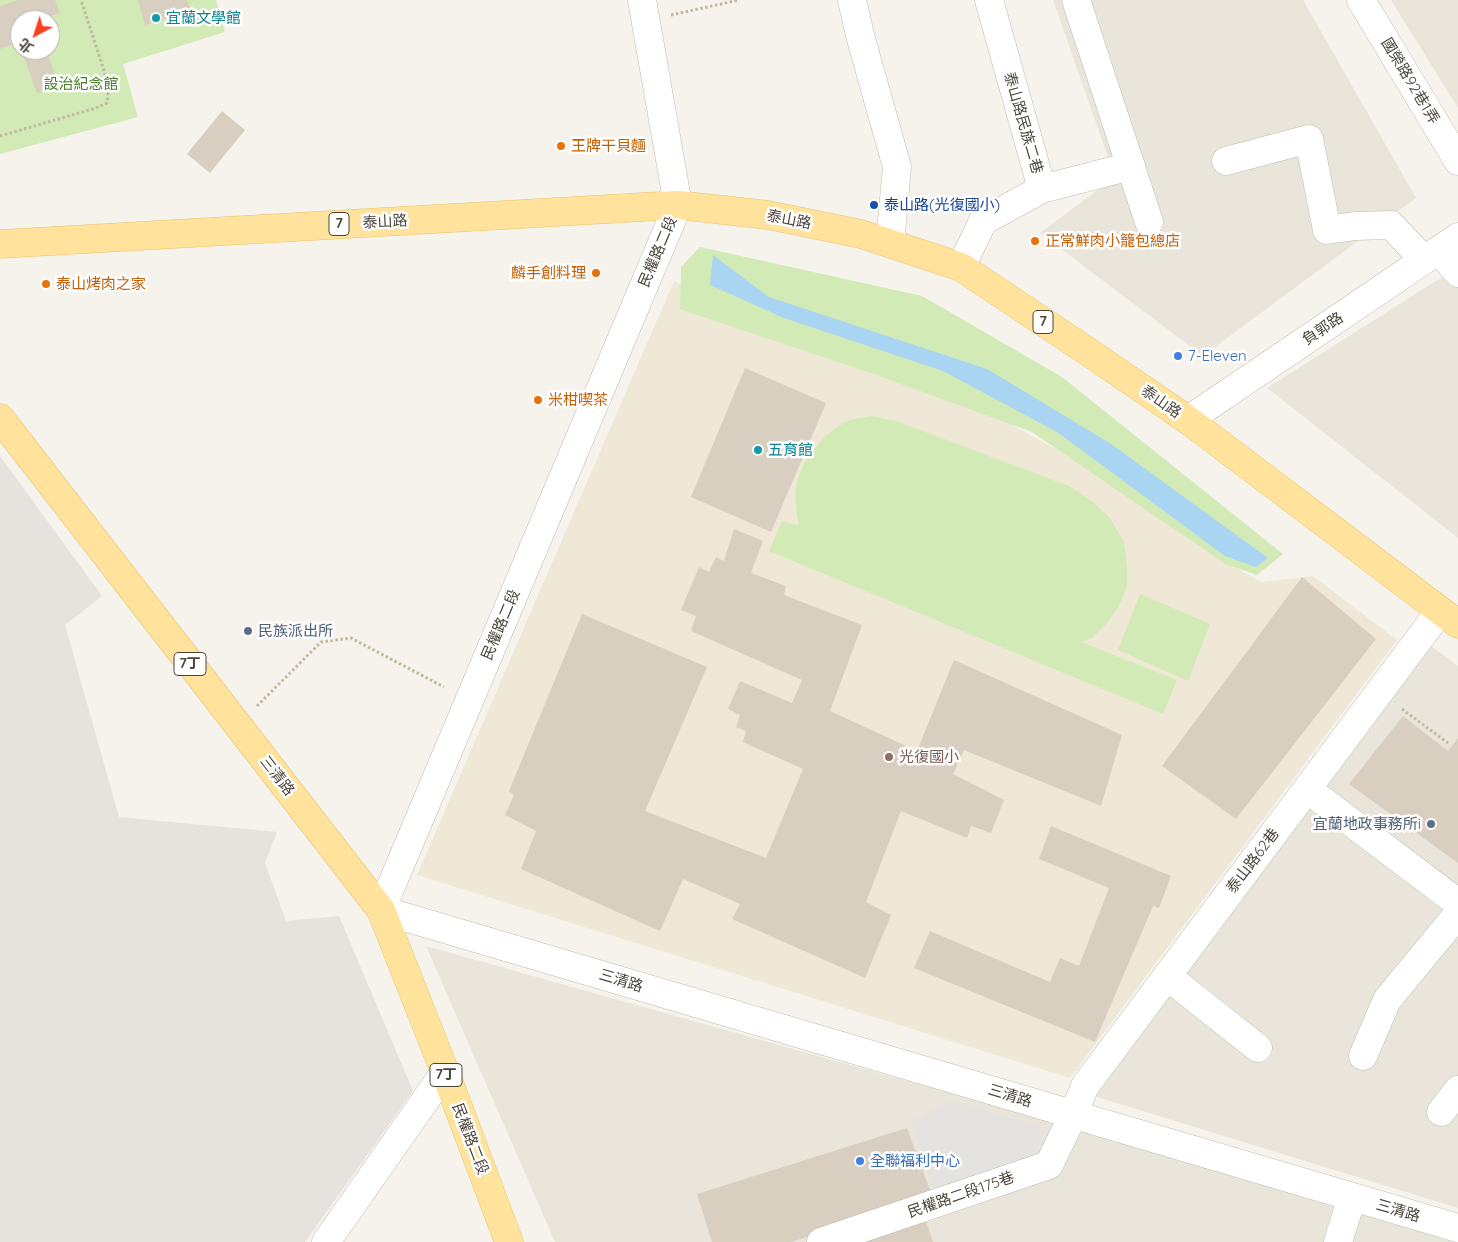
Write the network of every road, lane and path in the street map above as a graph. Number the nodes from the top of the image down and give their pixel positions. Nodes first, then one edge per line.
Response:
1 (81, 0) edge
2 (739, 0) edge
3 (852, 0) edge
4 (989, 0) edge
5 (1076, 0) edge
6 (1361, 0) edge
7 (644, 10) edge
8 (0, 136) edge
9 (1458, 161) edge
10 (1226, 162) dead end
11 (1131, 166) junction
12 (1042, 189) junction
13 (678, 205) junction
14 (1149, 222) dead end
15 (890, 243) junction
16 (0, 244) edge
17 (1440, 249) edge
18 (961, 267) junction
19 (1458, 273) edge
20 (0, 418) edge
21 (1188, 420) junction
22 (1449, 617) edge
23 (469, 700) junction
24 (1400, 707) dead end
25 (238, 726) junction
26 (1448, 743) dead end
27 (1307, 789) junction
28 (1458, 903) edge
29 (381, 910) junction
30 (1458, 914) edge
31 (1167, 976) junction
32 (1258, 1048) dead end
33 (1363, 1056) dead end
34 (445, 1072) junction
35 (1458, 1090) edge
36 (1441, 1112) dead end
37 (1073, 1115) junction
38 (1352, 1197) junction
39 (1458, 1228) edge
40 (326, 1242) edge
41 (509, 1242) edge
42 (821, 1242) edge
43 (1338, 1242) edge

1 - 8 path
2 - 7 path
3 - 15 street
4 - 12 street, 泰山路民族二巷
5 - 11 street
6 - 9 street, 國榮路92巷1弄
7 - 13 street, 民權路二段
10 - 17 street
11 - 12 street
11 - 14 street
12 - 18 street, 泰山路民族二巷
13 - 15 main road, 泰山路 / 7
13 - 16 main road, 泰山路 / 7
13 - 23 street, 民權路二段
15 - 18 main road, 泰山路 / 7
17 - 19 street
17 - 21 street, 負郭路
18 - 21 main road, 泰山路 / 7
20 - 25 main road, 三清路 / 7丁
21 - 22 main road, 泰山路 / 7
22 - 27 street, 泰山路62巷
23 - 25 path
23 - 29 street, 民權路二段
24 - 26 path
25 - 29 main road, 三清路 / 7丁
27 - 28 street
27 - 31 street, 泰山路62巷
29 - 34 main road, 民權路二段 / 7丁
29 - 37 street, 三清路
30 - 33 street
31 - 32 street
31 - 37 street, 泰山路62巷
34 - 40 street
34 - 41 main road, 民權路二段 / 7丁
35 - 36 street
37 - 38 street, 三清路
37 - 42 street, 民權路二段175巷
38 - 39 street, 三清路
38 - 43 street

